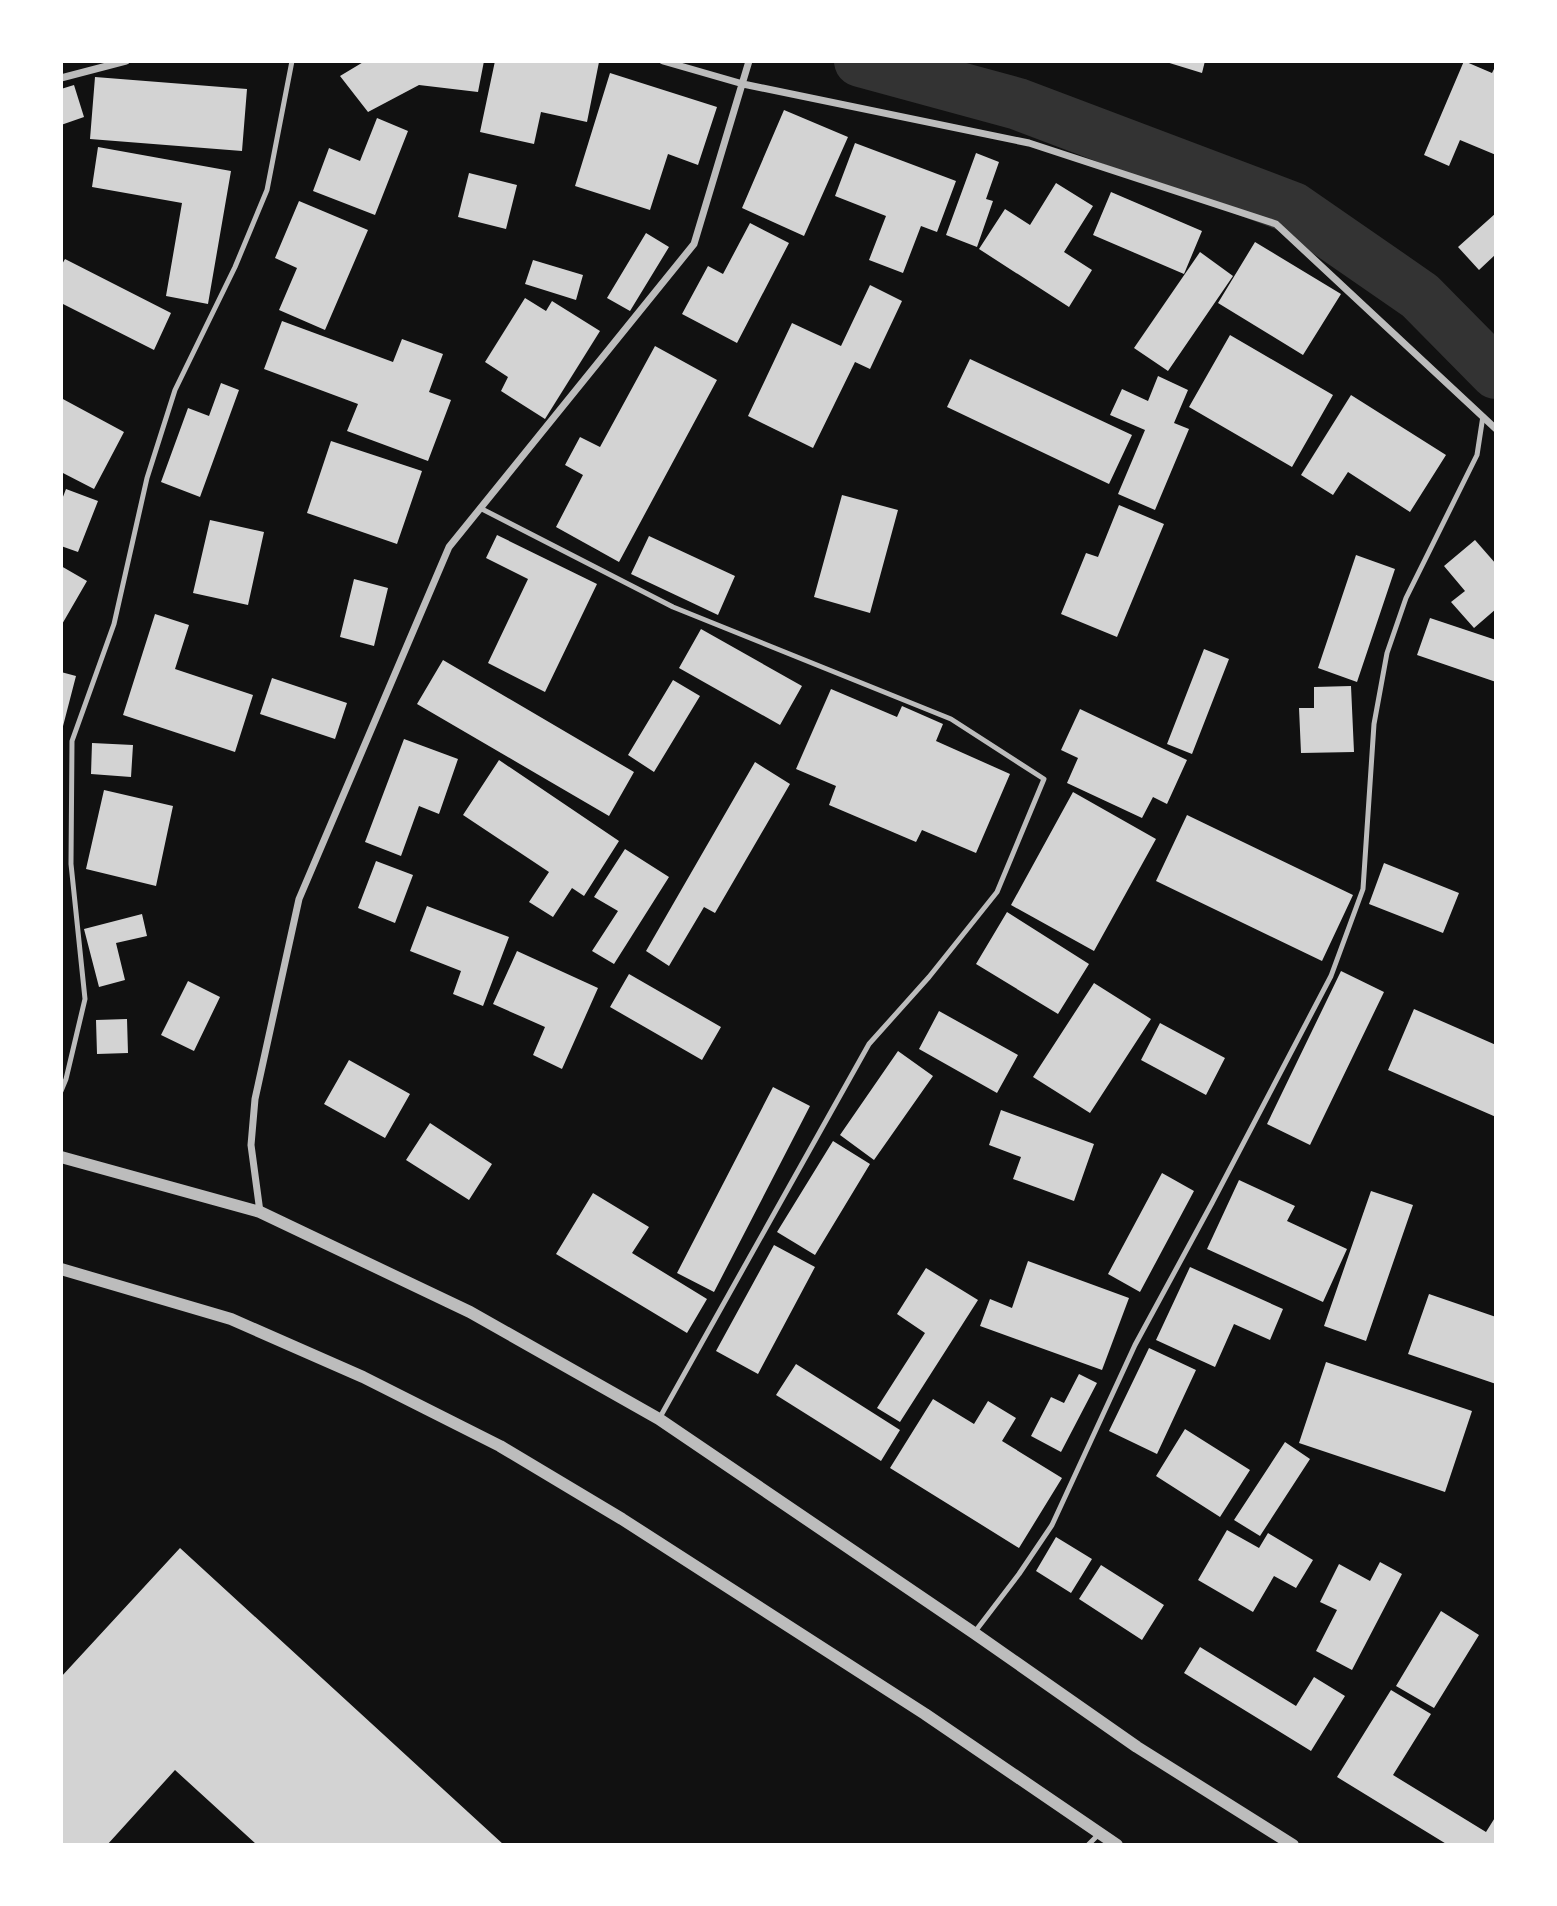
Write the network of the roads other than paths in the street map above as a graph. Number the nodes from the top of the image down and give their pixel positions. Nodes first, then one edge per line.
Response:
1 (126, 61) edge
2 (292, 61) edge
3 (663, 61) edge
4 (750, 61) edge
5 (61, 78) edge
6 (743, 84) junction
7 (1483, 416) junction
8 (1496, 429) edge
9 (480, 508) junction
10 (61, 1091) edge
11 (61, 1157) edge
12 (260, 1212) junction
13 (61, 1269) edge
14 (659, 1419) junction
15 (974, 1633) junction
16 (1099, 1833) junction
17 (1087, 1845) edge
18 (1117, 1845) edge
19 (1293, 1845) edge

1 - 5 street
2 - 10 lane
3 - 6 street
4 - 6 street
6 - 7 street
6 - 9 street
7 - 8 street
7 - 15 lane
9 - 12 street
9 - 14 lane
11 - 12 street
12 - 14 street
13 - 16 street
14 - 15 street
15 - 19 street
16 - 17 lane
16 - 18 street

